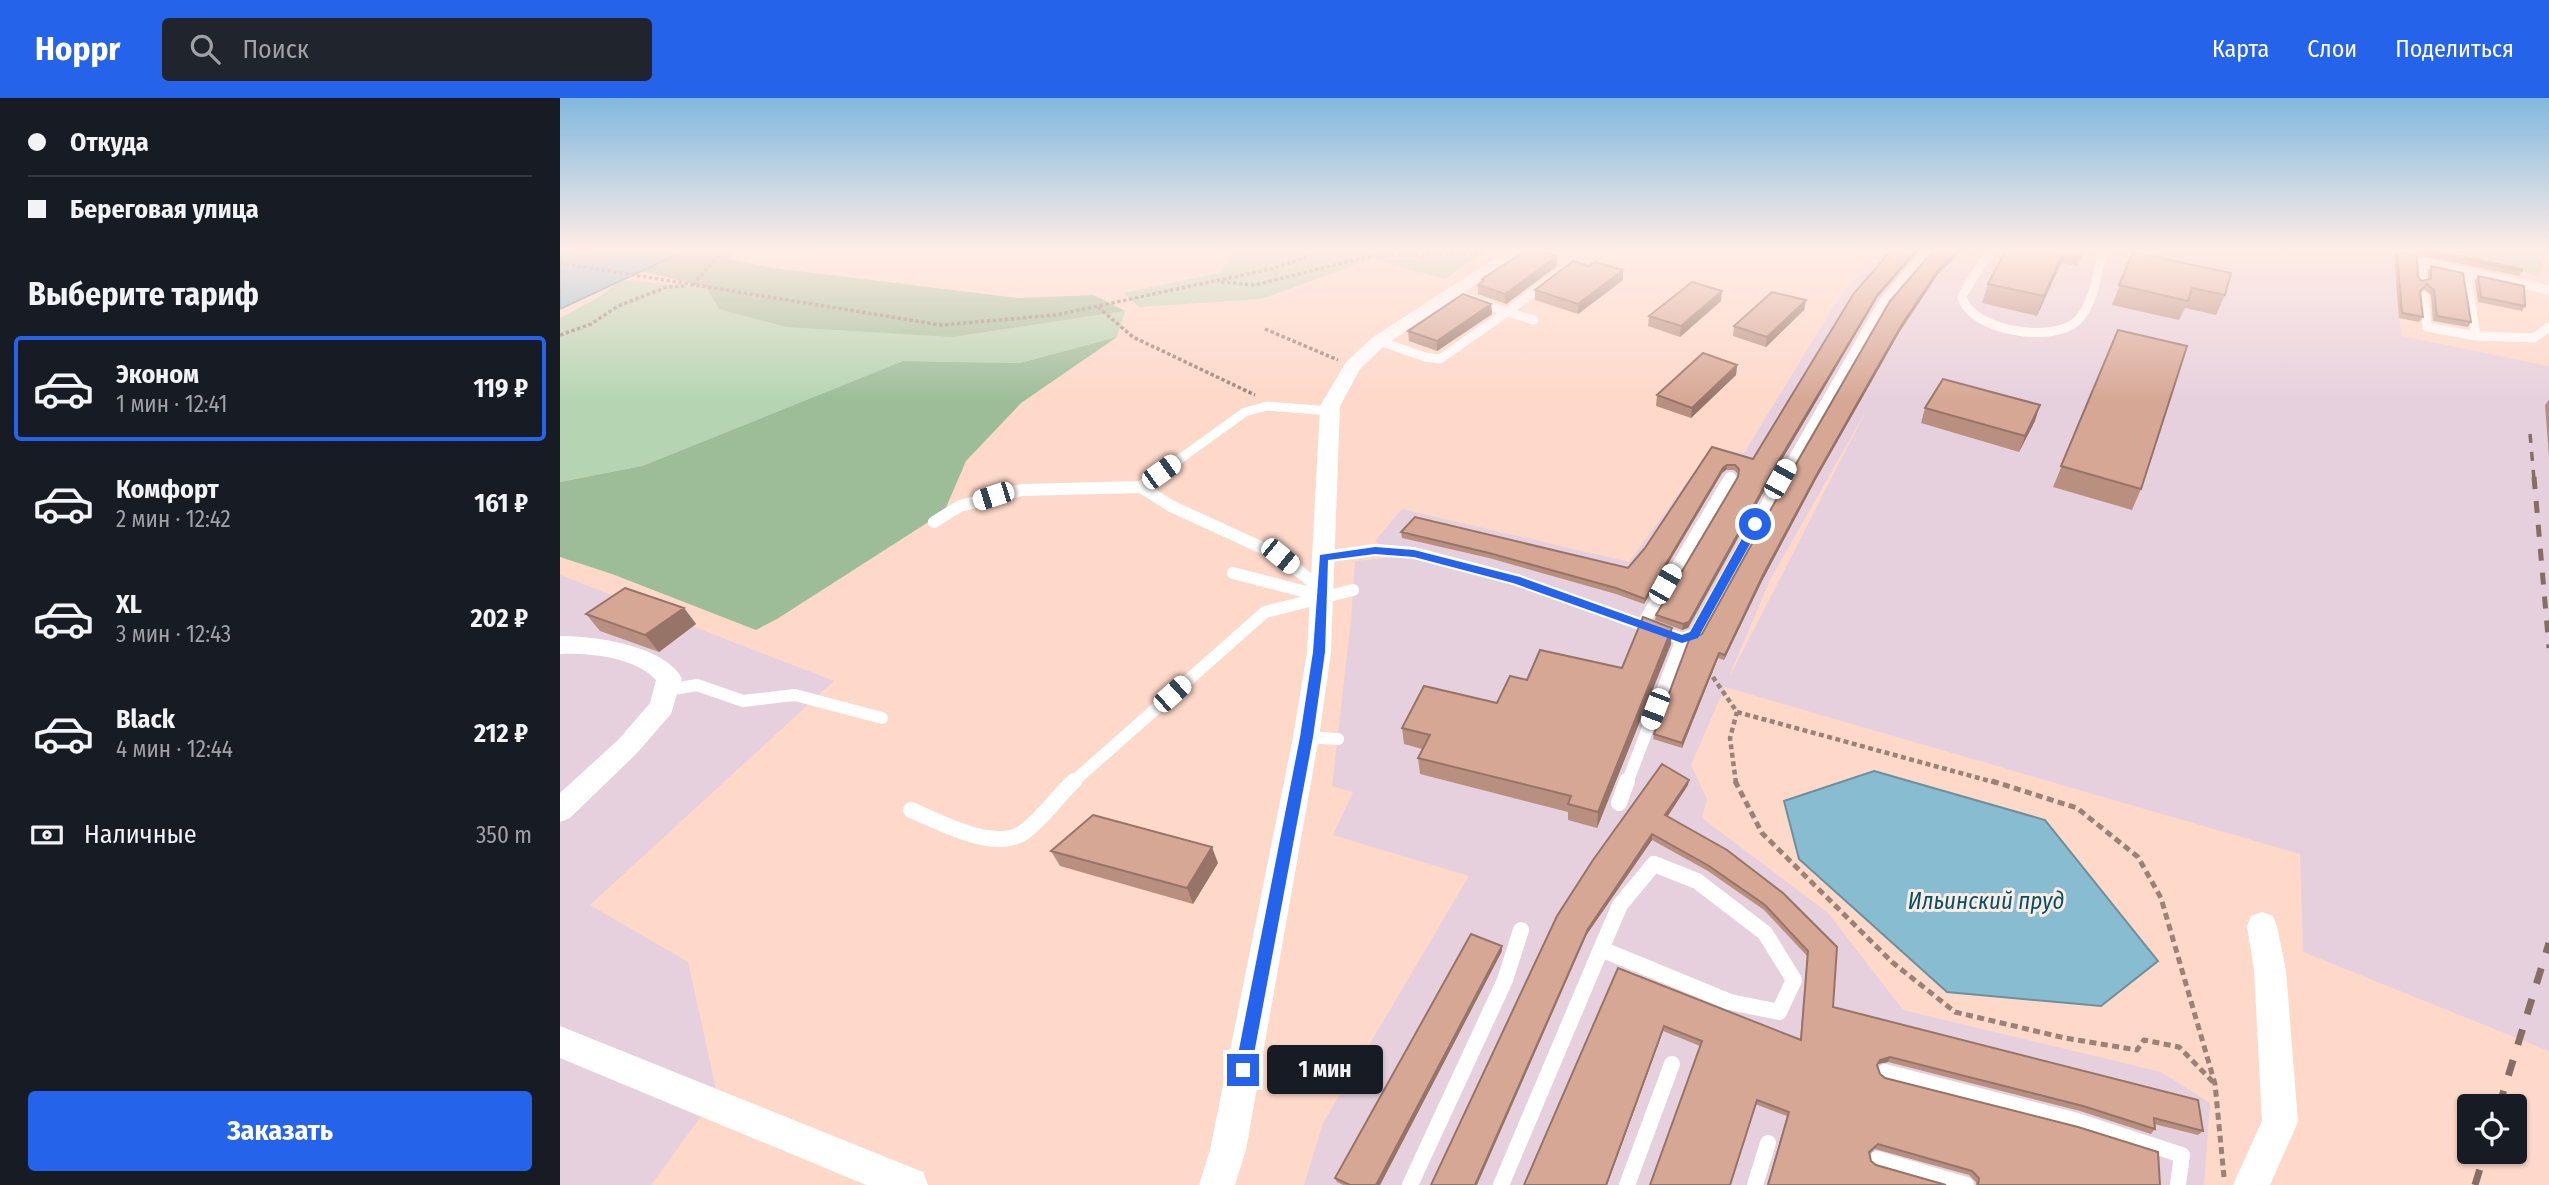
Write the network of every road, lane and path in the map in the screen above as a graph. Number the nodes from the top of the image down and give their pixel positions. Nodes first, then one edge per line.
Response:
1 (634, 300) edge
2 (784, 300) edge
3 (1133, 300) edge
4 (1443, 300) edge
5 (1472, 300) edge
6 (1523, 300) edge
7 (1886, 300) edge
8 (1963, 300) edge
9 (2088, 300) edge
10 (2424, 300) edge
11 (2470, 300) edge
12 (1098, 307) junction
13 (1507, 312) junction
14 (1534, 320) dead end
15 (2549, 327) edge
16 (1265, 329) dead end
17 (560, 335) edge
18 (2476, 336) junction
19 (1379, 341) junction
20 (1352, 366) junction
21 (1266, 406) junction
22 (1330, 411) junction
23 (1730, 478) dead end
24 (1141, 487) junction
25 (934, 522) dead end
26 (1323, 557) junction
27 (1233, 573) dead end
28 (1353, 590) dead end
29 (1321, 592) junction
30 (1642, 625) junction
31 (1682, 639) junction
32 (560, 645) edge
33 (667, 690) junction
34 (1737, 712) junction
35 (882, 718) dead end
36 (1306, 737) junction
37 (1338, 739) dead end
38 (1619, 803) dead end
39 (560, 810) edge
40 (911, 810) dead end
41 (2262, 926) dead end
42 (1521, 930) dead end
43 (1601, 949) junction
44 (560, 1042) edge
45 (1672, 1064) dead end
46 (1885, 1072) dead end
47 (2215, 1084) junction
48 (1768, 1143) dead end
49 (1877, 1159) dead end
50 (910, 1185) edge
51 (1217, 1185) edge
52 (1410, 1185) edge
53 (1501, 1185) edge
54 (1627, 1185) edge
55 (1755, 1185) edge
56 (1966, 1185) edge
57 (2178, 1185) edge
58 (2225, 1185) edge
59 (2250, 1185) edge

1 - 17 path
2 - 12 path
3 - 12 path
4 - 19 street
5 - 13 lane
6 - 13 lane
7 - 31 lane
8 - 9 lane
10 - 18 lane
11 - 18 lane
12 - 21 path
13 - 14 lane
13 - 19 lane
15 - 18 lane
16 - 20 path
19 - 20 street
20 - 22 street
21 - 22 lane
21 - 24 lane
22 - 26 street
23 - 30 lane
24 - 25 lane
24 - 29 lane
26 - 29 street
26 - 30 lane
27 - 29 lane
28 - 29 lane
29 - 36 street
29 - 40 lane
30 - 31 lane
31 - 34 path
31 - 38 lane
32 - 33 street
33 - 35 lane
33 - 39 street
34 - 47 path
34 - 47 path
36 - 37 lane
36 - 51 street
41 - 59 street
42 - 52 lane
43 - 43 lane
43 - 53 lane
44 - 50 street
45 - 54 lane
46 - 57 lane
47 - 58 path
48 - 55 lane
49 - 56 lane

